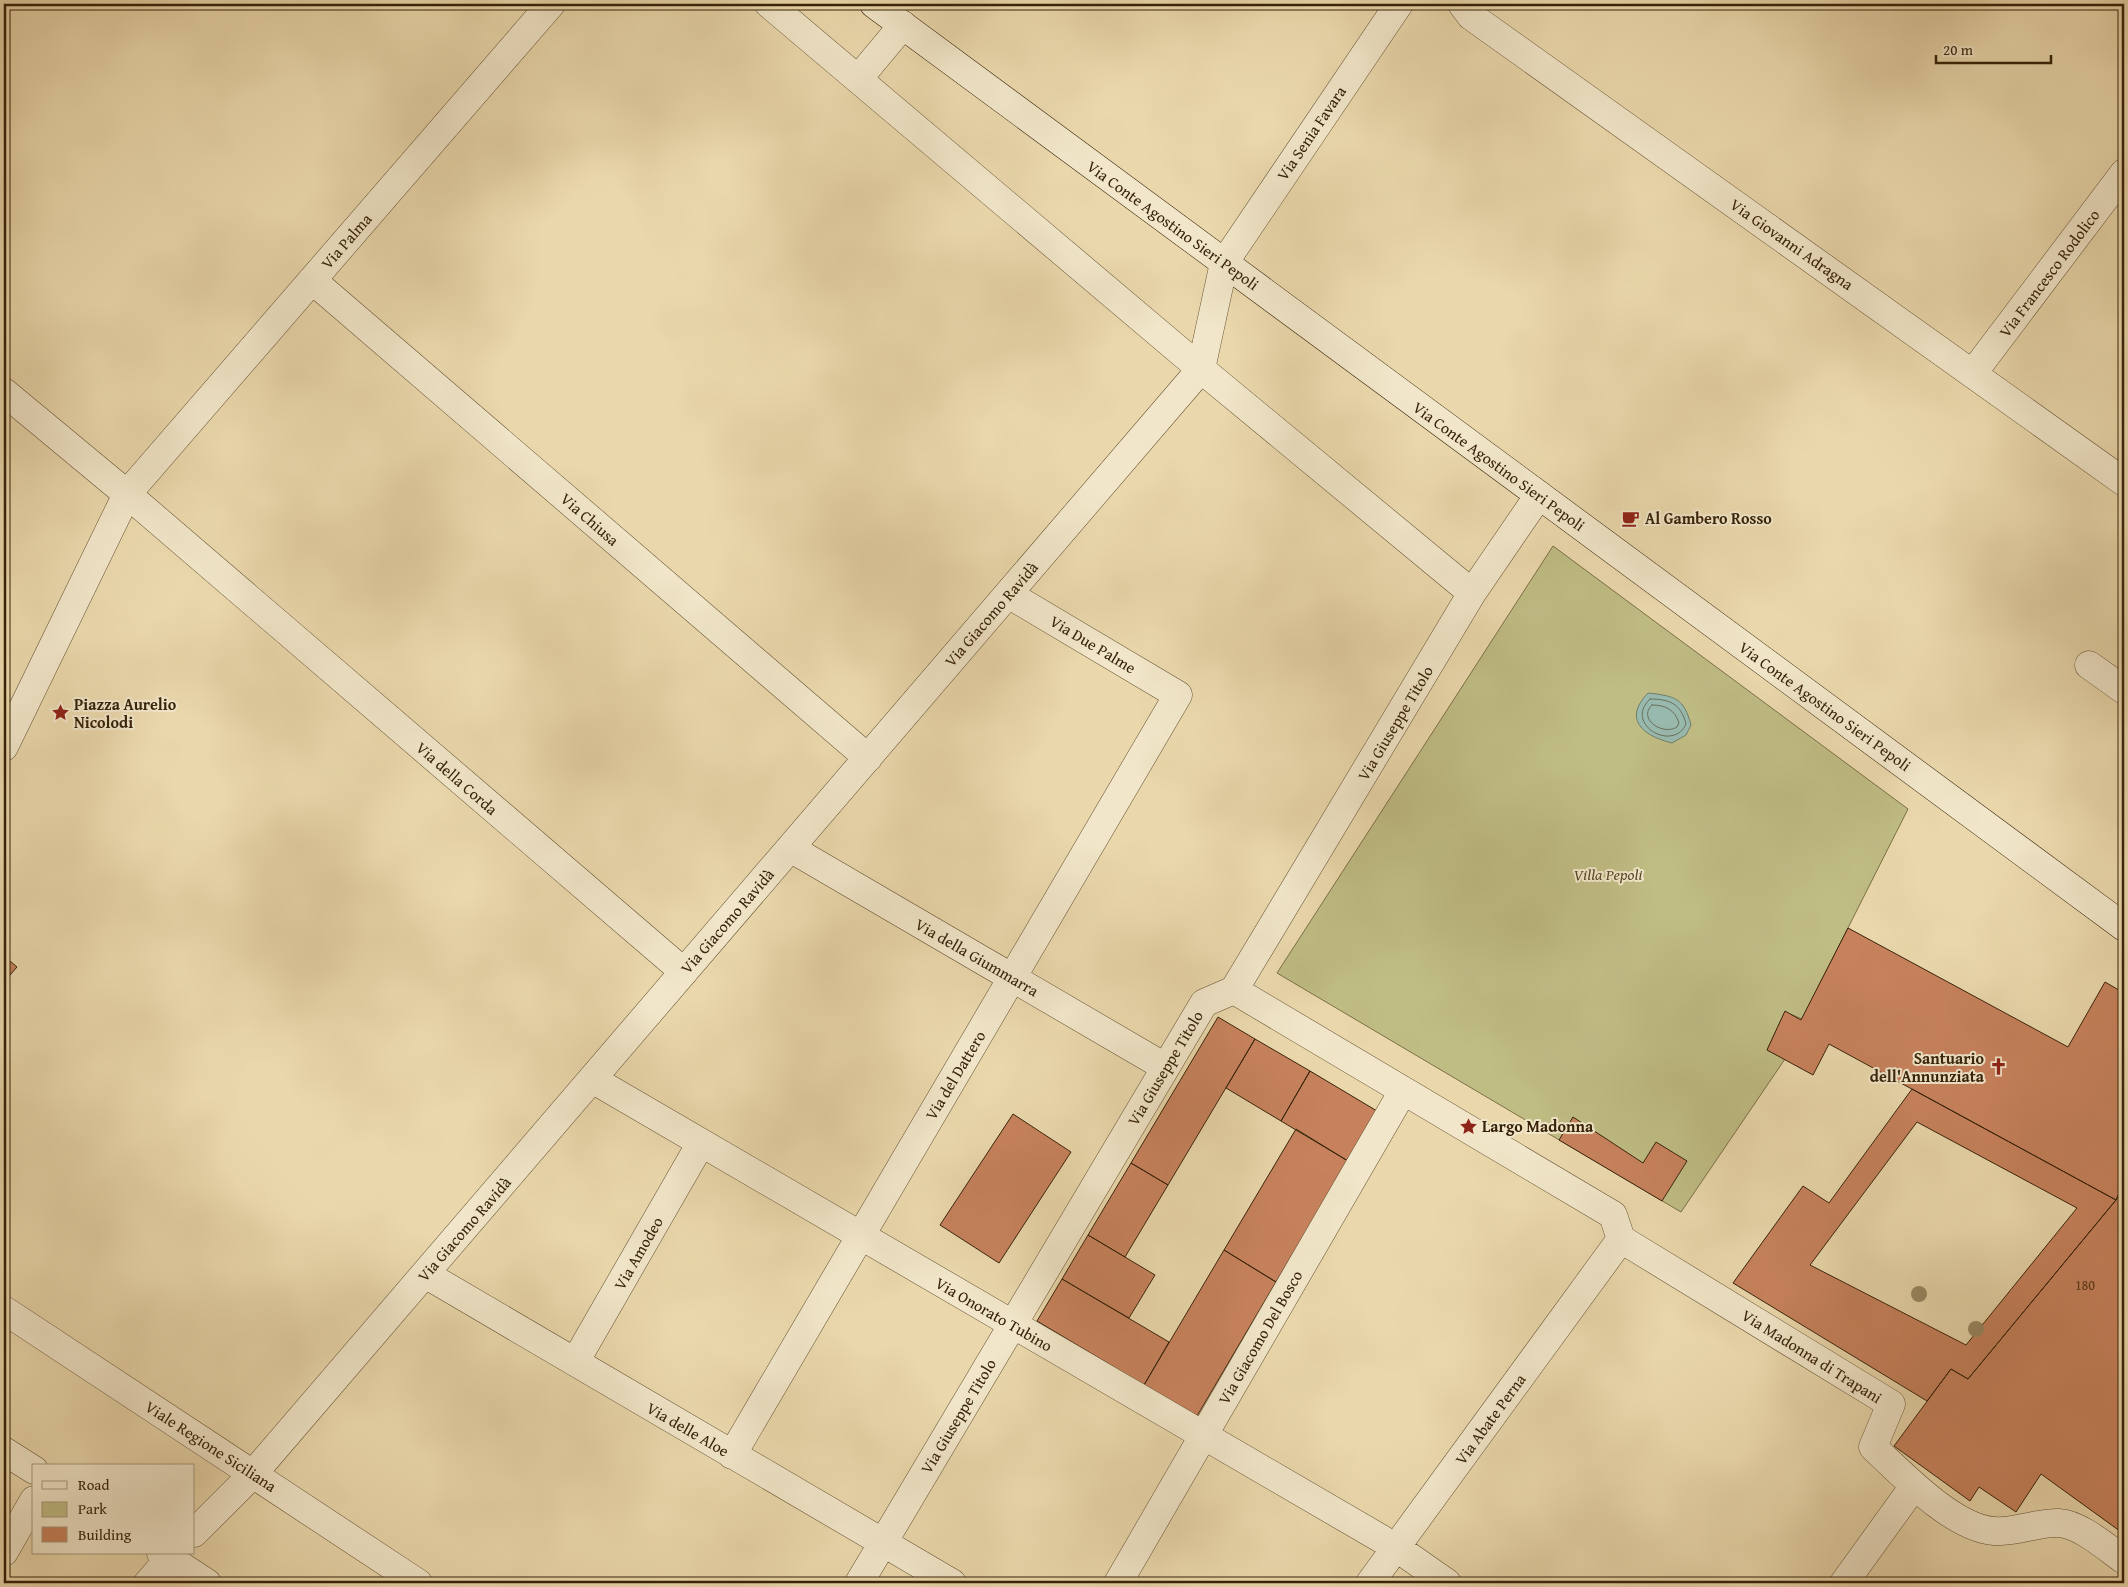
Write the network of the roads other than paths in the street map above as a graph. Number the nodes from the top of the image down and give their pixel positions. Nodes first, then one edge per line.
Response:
1 (551, 4) edge
2 (769, 4) edge
3 (874, 4) edge
4 (1398, 4) edge
5 (1462, 4) edge
6 (903, 25) junction
7 (858, 79) junction
8 (2124, 173) edge
9 (1224, 263) junction
10 (312, 280) junction
11 (1201, 368) junction
12 (1973, 373) junction
13 (4, 392) edge
14 (2124, 482) edge
15 (134, 486) junction
16 (1539, 495) junction
17 (1472, 593) junction
18 (1008, 594) junction
19 (2089, 665) dead end
20 (2124, 690) edge
21 (1178, 695) joint
22 (4, 747) edge
23 (868, 758) junction
24 (790, 848) junction
25 (2124, 927) edge
26 (684, 972) junction
27 (1012, 978) junction
28 (1234, 990) junction
29 (1165, 1067) junction
30 (592, 1079) junction
31 (1403, 1091) junction
32 (701, 1143) junction
33 (860, 1236) junction
34 (1615, 1247) junction
35 (425, 1274) junction
36 (4, 1310) edge
37 (1012, 1324) junction
38 (575, 1362) junction
39 (1203, 1436) junction
40 (4, 1450) edge
41 (732, 1454) junction
42 (32, 1469) edge
43 (253, 1474) junction
44 (1914, 1486) junction
45 (32, 1503) edge
46 (195, 1532) edge
47 (882, 1542) junction
48 (1396, 1548) junction
49 (4, 1552) edge
50 (168, 1555) edge
51 (2124, 1560) edge
52 (148, 1583) edge
53 (207, 1583) edge
54 (418, 1583) edge
55 (859, 1583) edge
56 (952, 1583) edge
57 (1118, 1583) edge
58 (1370, 1583) edge
59 (1447, 1583) edge
60 (1844, 1583) edge

1 - 10 street, Via Palma
2 - 7 street
3 - 6 street, Via Conte Agostino Sieri Pepoli
4 - 9 street, Via Senia Favara
5 - 12 street, Via Giovanni Adragna
6 - 7 street
6 - 9 street, Via Conte Agostino Sieri Pepoli
7 - 11 street
8 - 12 street, Via Francesco Rodolico
9 - 11 street
9 - 16 street, Via Conte Agostino Sieri Pepoli
10 - 15 street, Via Palma
10 - 23 street, Via Chiusa
11 - 17 street
11 - 18 street, Via Giacomo Ravidà
12 - 14 street, Via Giovanni Adragna
13 - 15 street, Via della Corda
15 - 22 street, Via Palma
15 - 26 street, Via della Corda
16 - 17 street, Via Giuseppe Titolo
16 - 25 street, Via Conte Agostino Sieri Pepoli
17 - 28 street, Via Giuseppe Titolo
18 - 21 street, Via Due Palme
18 - 23 street, Via Giacomo Ravidà
19 - 20 street
21 - 27 street, Via del Dattero
23 - 24 street, Via Giacomo Ravidà
24 - 26 street, Via Giacomo Ravidà
24 - 27 street, Via della Giummarra
26 - 30 street, Via Giacomo Ravidà
27 - 29 street, Via della Giummarra
27 - 33 street, Via del Dattero
28 - 29 street, Via Giuseppe Titolo
28 - 31 street
29 - 37 street, Via Giuseppe Titolo
30 - 32 street, Via Onorato Tubino
30 - 35 street, Via Giacomo Ravidà
31 - 34 street
31 - 39 street, Via Giacomo Del Bosco
32 - 33 street, Via Onorato Tubino
32 - 38 street, Via Amodeo
33 - 37 street, Via Onorato Tubino
33 - 41 street, Via del Dattero
34 - 44 street, Via Madonna di Trapani
34 - 48 street, Via Abate Perna
35 - 38 street, Via delle Aloe
35 - 43 street, Via Giacomo Ravidà
36 - 43 street, Viale Regione Siciliana
37 - 39 street, Via Onorato Tubino
37 - 47 street, Via Giuseppe Titolo
38 - 41 street, Via delle Aloe
39 - 48 street, Via Onorato Tubino
39 - 57 street, Via Giacomo Del Bosco
40 - 42 street
41 - 47 street, Via delle Aloe
43 - 46 street, Via Giacomo Ravidà
43 - 54 street, Viale Regione Siciliana
44 - 51 street, Via Madonna di Trapani
44 - 60 street
45 - 49 street
47 - 55 street, Via Giuseppe Titolo
47 - 56 street, Via delle Aloe
48 - 58 street, Via Abate Perna
48 - 59 street, Via Onorato Tubino
50 - 52 street
50 - 53 street

